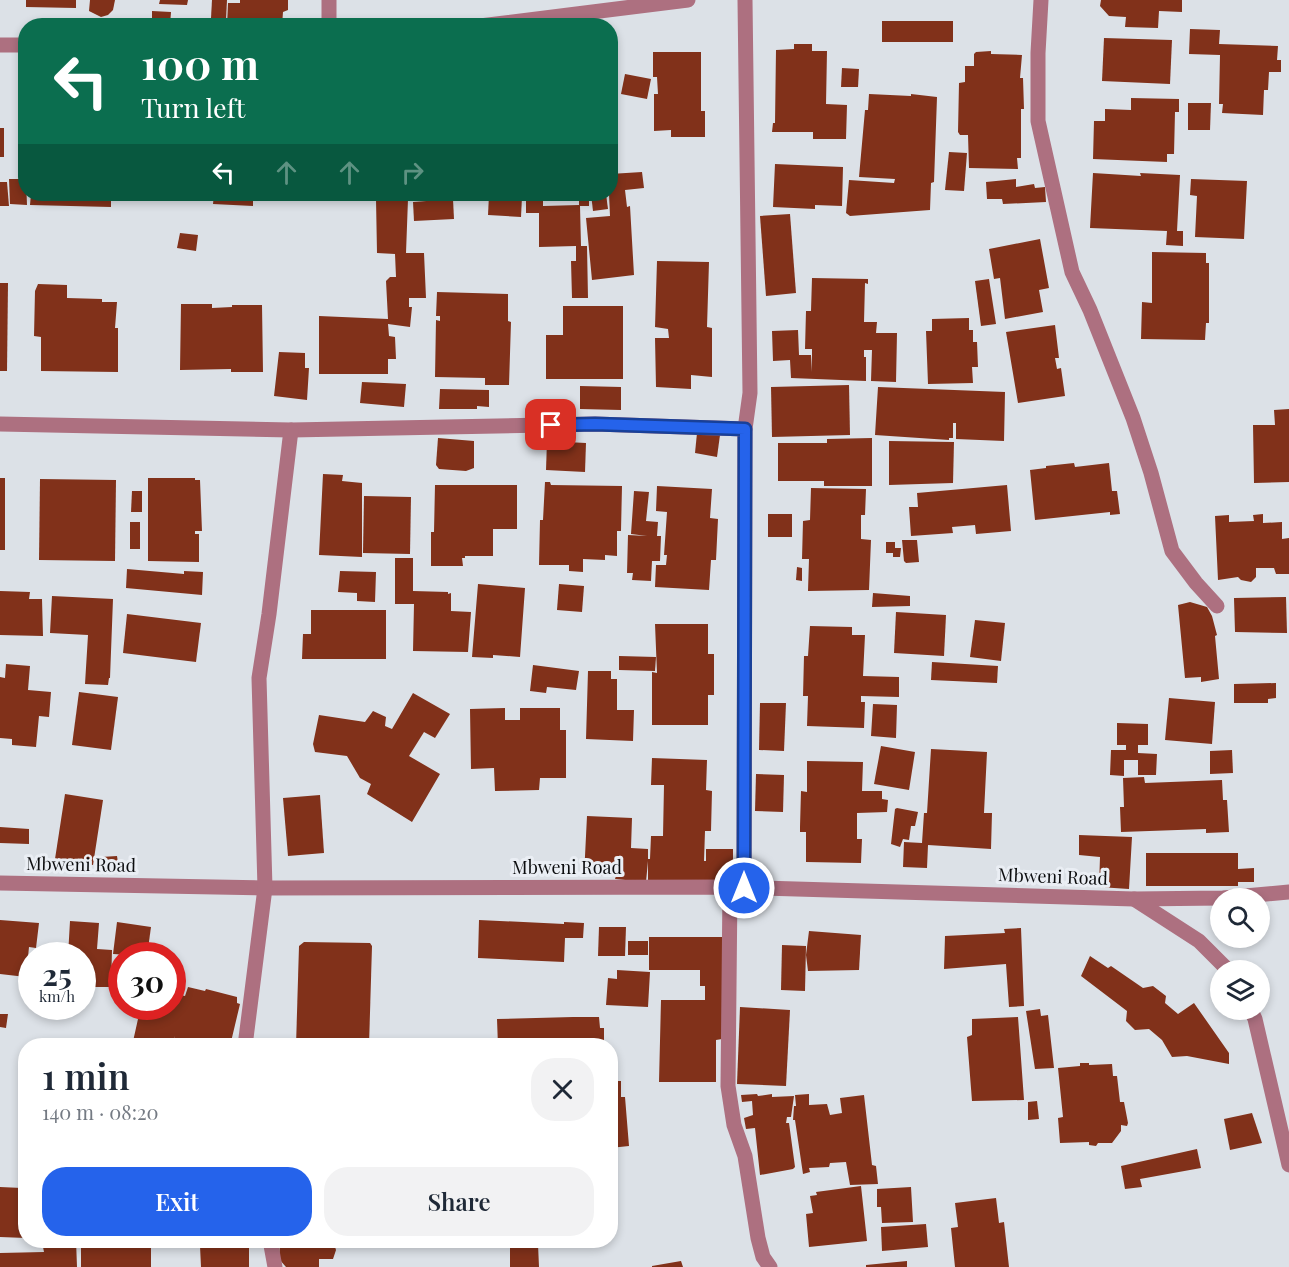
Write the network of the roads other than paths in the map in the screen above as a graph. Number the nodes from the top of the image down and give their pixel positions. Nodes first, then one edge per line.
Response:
1 (329, 0) edge
2 (688, 0) edge
3 (745, 0) edge
4 (1041, 0) edge
5 (329, 18) edge
6 (544, 18) edge
7 (0, 45) edge
8 (18, 45) edge
9 (0, 424) edge
10 (745, 429) junction
11 (291, 430) junction
12 (1217, 606) dead end
13 (0, 883) edge
14 (737, 887) junction
15 (265, 888) junction
16 (1289, 892) edge
17 (1134, 899) junction
18 (1218, 960) edge
19 (1254, 1020) edge
20 (246, 1038) edge
21 (1289, 1165) edge
22 (271, 1248) edge
23 (275, 1267) edge
24 (770, 1267) edge

1 - 5 street
2 - 6 street
3 - 10 street
4 - 12 street
7 - 8 street
9 - 11 street
10 - 11 street
10 - 14 street
11 - 15 street
13 - 15 street, Mbweni Road
14 - 15 street, Mbweni Road
14 - 17 street, Mbweni Road
14 - 24 street
15 - 20 street
16 - 17 street, Mbweni Road
17 - 18 street
19 - 21 street
22 - 23 street

